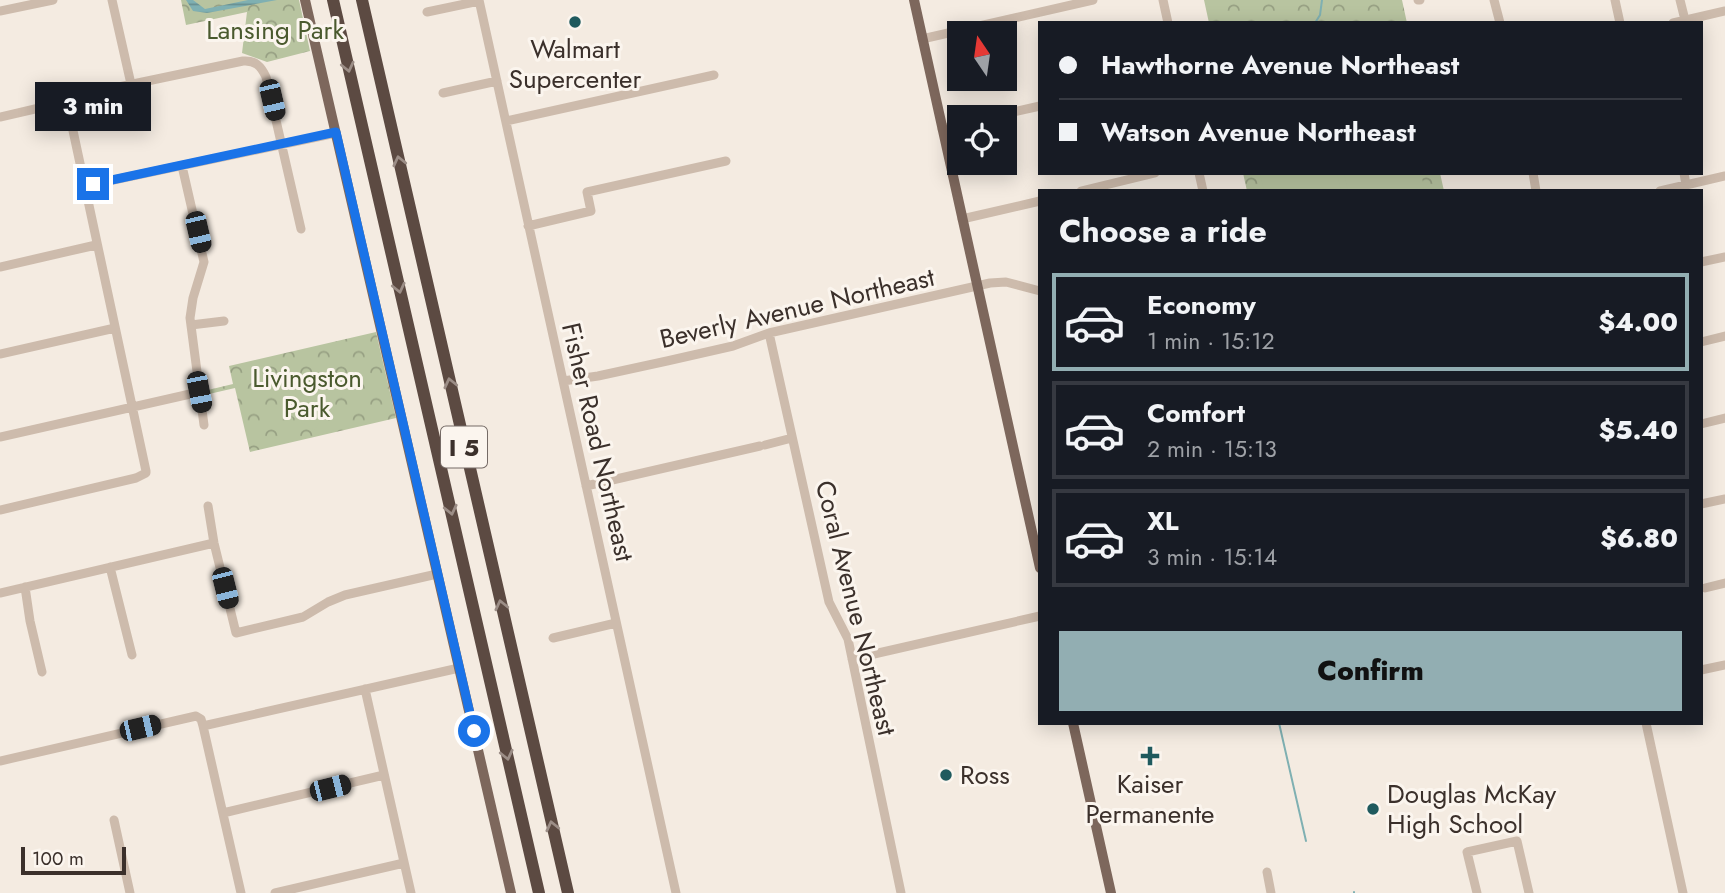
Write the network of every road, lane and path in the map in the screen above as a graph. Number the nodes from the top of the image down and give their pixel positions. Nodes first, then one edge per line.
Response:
1 (53, 0) edge
2 (112, 0) edge
3 (305, 0) edge
4 (333, 0) edge
5 (362, 0) edge
6 (479, 0) edge
7 (914, 0) edge
8 (1093, 0) edge
9 (1163, 0) edge
10 (1494, 0) edge
11 (1615, 0) edge
12 (1680, 0) edge
13 (5, 7) edge
14 (1725, 11) edge
15 (428, 12) dead end
16 (1685, 20) junction
17 (1168, 21) edge
18 (1499, 21) edge
19 (1620, 21) edge
20 (1681, 21) edge
21 (922, 39) junction
22 (714, 75) dead end
23 (497, 81) junction
24 (131, 84) junction
25 (443, 93) dead end
26 (66, 98) junction
27 (1038, 106) edge
28 (1017, 111) edge
29 (0, 117) edge
30 (506, 121) junction
31 (947, 128) edge
32 (942, 129) junction
33 (336, 132) junction
34 (282, 145) junction
35 (726, 161) dead end
36 (182, 166) junction
37 (1147, 175) edge
38 (1684, 175) edge
39 (1725, 176) edge
40 (1686, 185) junction
41 (85, 186) junction
42 (1089, 189) edge
43 (1669, 189) edge
44 (1038, 201) edge
45 (962, 219) junction
46 (528, 226) junction
47 (301, 229) dead end
48 (96, 245) junction
49 (1725, 257) edge
50 (1703, 262) edge
51 (0, 267) edge
52 (977, 286) junction
53 (1038, 290) edge
54 (224, 321) dead end
55 (191, 325) junction
56 (115, 328) junction
57 (769, 333) junction
58 (1725, 336) edge
59 (1703, 342) edge
60 (0, 354) edge
61 (563, 381) junction
62 (199, 392) junction
63 (131, 407) junction
64 (1725, 418) edge
65 (1703, 424) edge
66 (204, 425) dead end
67 (0, 438) edge
68 (792, 438) junction
69 (586, 486) junction
70 (1725, 499) edge
71 (1703, 504) edge
72 (208, 506) dead end
73 (0, 510) edge
74 (214, 543) junction
75 (1038, 559) edge
76 (110, 566) junction
77 (438, 574) junction
78 (1725, 583) edge
79 (25, 587) junction
80 (1704, 587) dead end
81 (0, 593) edge
82 (1038, 616) edge
83 (617, 623) junction
84 (553, 638) dead end
85 (132, 655) dead end
86 (852, 659) junction
87 (1725, 664) edge
88 (459, 668) junction
89 (1703, 670) edge
90 (43, 672) dead end
91 (365, 689) junction
92 (201, 722) junction
93 (1073, 725) edge
94 (1646, 725) edge
95 (0, 761) edge
96 (384, 775) junction
97 (223, 813) junction
98 (114, 820) dead end
99 (404, 863) junction
100 (1267, 872) dead end
101 (130, 893) edge
102 (241, 893) edge
103 (275, 893) edge
104 (411, 893) edge
105 (511, 893) edge
106 (539, 893) edge
107 (568, 893) edge
108 (676, 893) edge
109 (901, 893) edge
110 (1111, 893) edge
111 (1271, 893) edge
112 (1477, 893) edge
113 (1529, 893) edge
114 (1683, 893) edge

1 - 13 street
2 - 24 street
3 - 33 main road
4 -> 106 highway, I 5
107 -> 5 highway, I 5
6 - 15 street
6 - 23 street, Fisher Road Northeast
7 - 21 main road
8 - 21 street
9 - 17 street
10 - 18 street
11 - 19 street
12 - 16 street
14 - 16 street
16 - 20 street
21 - 32 main road
22 - 30 street
23 - 25 street
23 - 30 street, Fisher Road Northeast
24 - 26 street
24 - 34 street
26 - 29 street
26 - 41 street
27 - 28 street
30 - 46 street, Fisher Road Northeast
31 - 32 street
32 - 45 main road
33 - 34 street
33 - 77 main road
34 - 36 street
34 - 47 street
35 - 46 street
36 - 41 street
36 - 55 street
37 - 42 street
38 - 40 street
39 - 40 street
40 - 43 street
41 - 48 street
44 - 45 street
45 - 52 main road
46 - 61 street, Fisher Road Northeast
48 - 51 street
48 - 56 street
49 - 50 street
52 - 53 street, Beverly Avenue Northeast
52 - 57 street, Beverly Avenue Northeast
52 - 75 main road
54 - 55 street
55 - 62 street
56 - 60 street
56 - 63 street
57 - 61 street, Beverly Avenue Northeast
57 - 68 street, Coral Avenue Northeast
58 - 59 street
61 - 69 street, Fisher Road Northeast
62 - 63 street
62 - 66 street
63 - 67 street
63 - 73 street
64 - 65 street
68 - 69 street
68 - 86 street, Coral Avenue Northeast
69 - 83 street, Fisher Road Northeast
70 - 71 street
72 - 74 street
74 - 76 street
74 - 77 street
76 - 79 street
76 - 85 street
77 - 88 main road
78 - 80 street
79 - 81 street
79 - 90 street
82 - 86 street
83 - 84 street
83 - 108 street, Fisher Road Northeast
86 - 109 street, Coral Avenue Northeast
87 - 89 street
88 - 91 street
88 - 105 main road
91 - 92 street
91 - 96 street
92 - 95 street
92 - 97 street
93 - 110 main road
94 - 114 street
96 - 97 street
96 - 99 street
97 - 102 street
98 - 101 street
99 - 103 street
99 - 104 street
100 - 111 street
112 - 113 street

